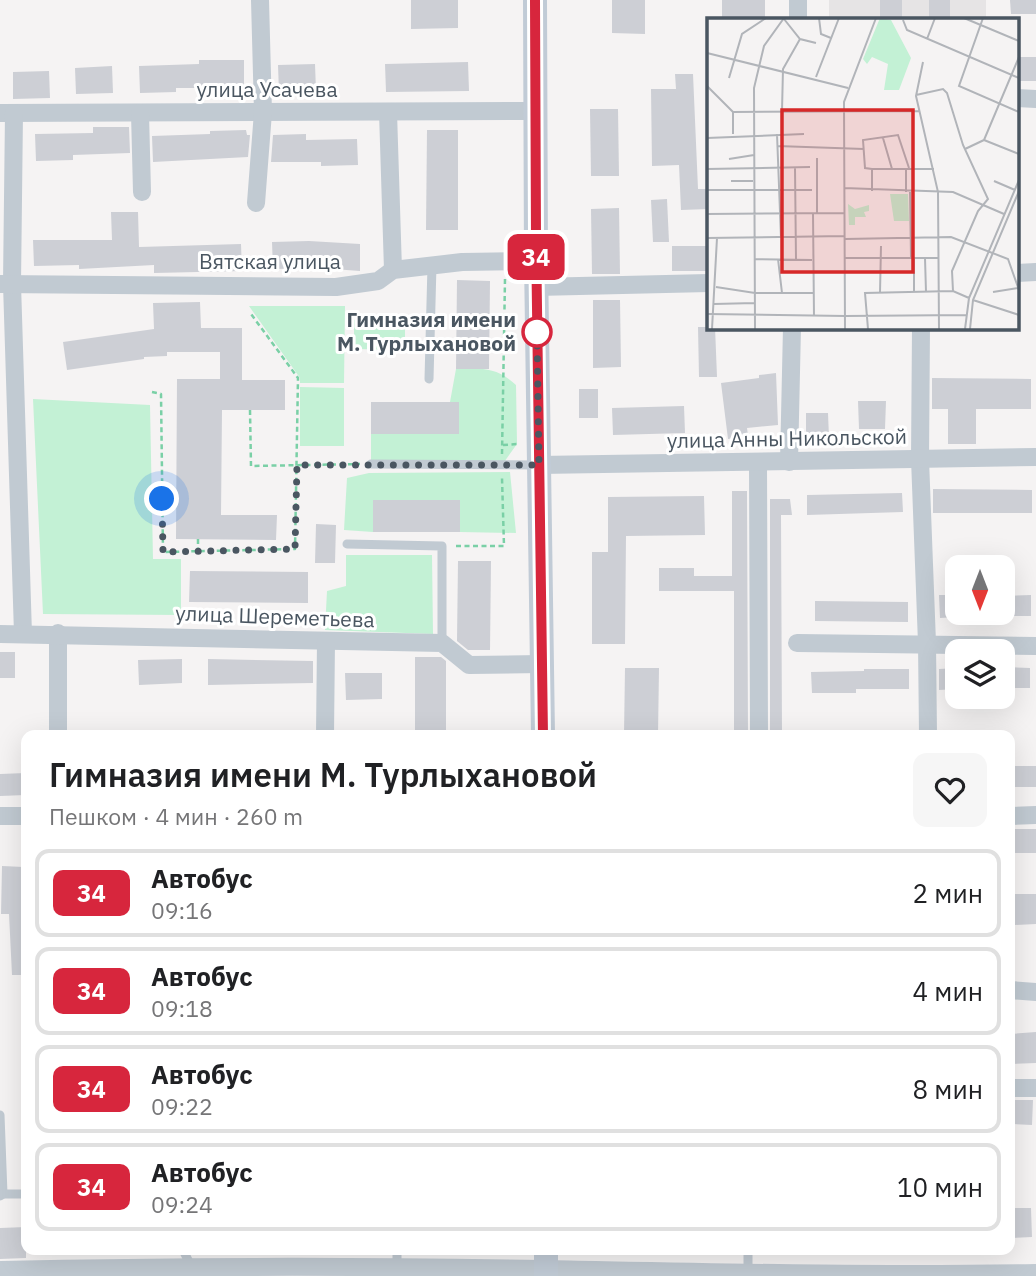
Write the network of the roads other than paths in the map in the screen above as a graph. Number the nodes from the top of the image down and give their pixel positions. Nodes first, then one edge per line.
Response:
1 (260, 0) edge
2 (535, 0) edge
3 (798, 0) edge
4 (797, 18) edge
5 (1018, 98) edge
6 (1036, 99) edge
7 (535, 111) junction
8 (263, 112) junction
9 (388, 112) junction
10 (7, 113) edge
11 (140, 113) junction
12 (142, 192) dead end
13 (256, 203) dead end
14 (536, 261) junction
15 (432, 265) junction
16 (393, 270) junction
17 (1036, 272) edge
18 (1018, 273) edge
19 (707, 283) edge
20 (6, 284) edge
21 (536, 287) junction
22 (792, 329) edge
23 (921, 329) edge
24 (429, 379) dead end
25 (1036, 457) edge
26 (920, 459) junction
27 (789, 462) junction
28 (758, 463) junction
29 (371, 464) road end
30 (539, 465) junction
31 (347, 544) dead end
32 (58, 633) junction
33 (0, 634) edge
34 (23, 634) junction
35 (326, 641) junction
36 (442, 643) junction
37 (797, 643) dead end
38 (927, 643) junction
39 (1036, 646) edge
40 (541, 664) junction
41 (58, 730) edge
42 (325, 730) edge
43 (543, 730) edge
44 (759, 730) edge
45 (928, 730) edge
46 (1036, 815) edge
47 (0, 816) edge
48 (21, 816) edge
49 (1015, 816) edge
50 (1015, 990) edge
51 (1036, 992) edge
52 (1015, 1088) edge
53 (1036, 1088) edge
54 (0, 1115) edge
55 (21, 1194) edge
56 (1, 1195) edge
57 (748, 1255) edge
58 (187, 1258) edge
59 (397, 1258) edge
60 (546, 1265) edge
61 (0, 1270) edge
62 (212, 1271) edge
63 (1034, 1274) edge
64 (748, 1275) edge

1 - 8 street
2 - 7 main road
3 - 4 street
5 - 6 street
7 - 9 street, улица Усачева
7 - 14 main road
8 - 9 street, улица Усачева
8 - 11 street, улица Усачева
8 - 13 street
9 - 16 street
10 - 11 street, улица Усачева
10 - 20 street
11 - 12 street
14 - 15 street, Вятская улица
14 - 21 main road
15 - 16 street, Вятская улица
15 - 24 lane
16 - 20 street, Вятская улица
17 - 18 street
19 - 21 street
20 - 34 street
21 - 30 main road
22 - 27 street
23 - 26 street
25 - 26 street, улица Анны Никольской
26 - 27 street, улица Анны Никольской
26 - 38 street
27 - 28 street, улица Анны Никольской
28 - 30 street, улица Анны Никольской
28 - 44 street
29 - 30 lane
30 - 40 main road
31 - 36 lane
32 - 34 street, улица Шереметьева
32 - 35 street, улица Шереметьева
32 - 41 street
33 - 34 street, улица Шереметьева
35 - 36 street, улица Шереметьева
35 - 42 street
36 - 40 street
37 - 38 street
38 - 39 street
38 - 45 street
40 - 43 main road
46 - 49 street
47 - 48 street
50 - 51 street
52 - 53 street
54 - 56 lane
55 - 56 lane
57 - 64 lane
58 - 61 street
58 - 62 street
59 - 60 street
59 - 62 street
60 - 64 street
63 - 64 street

